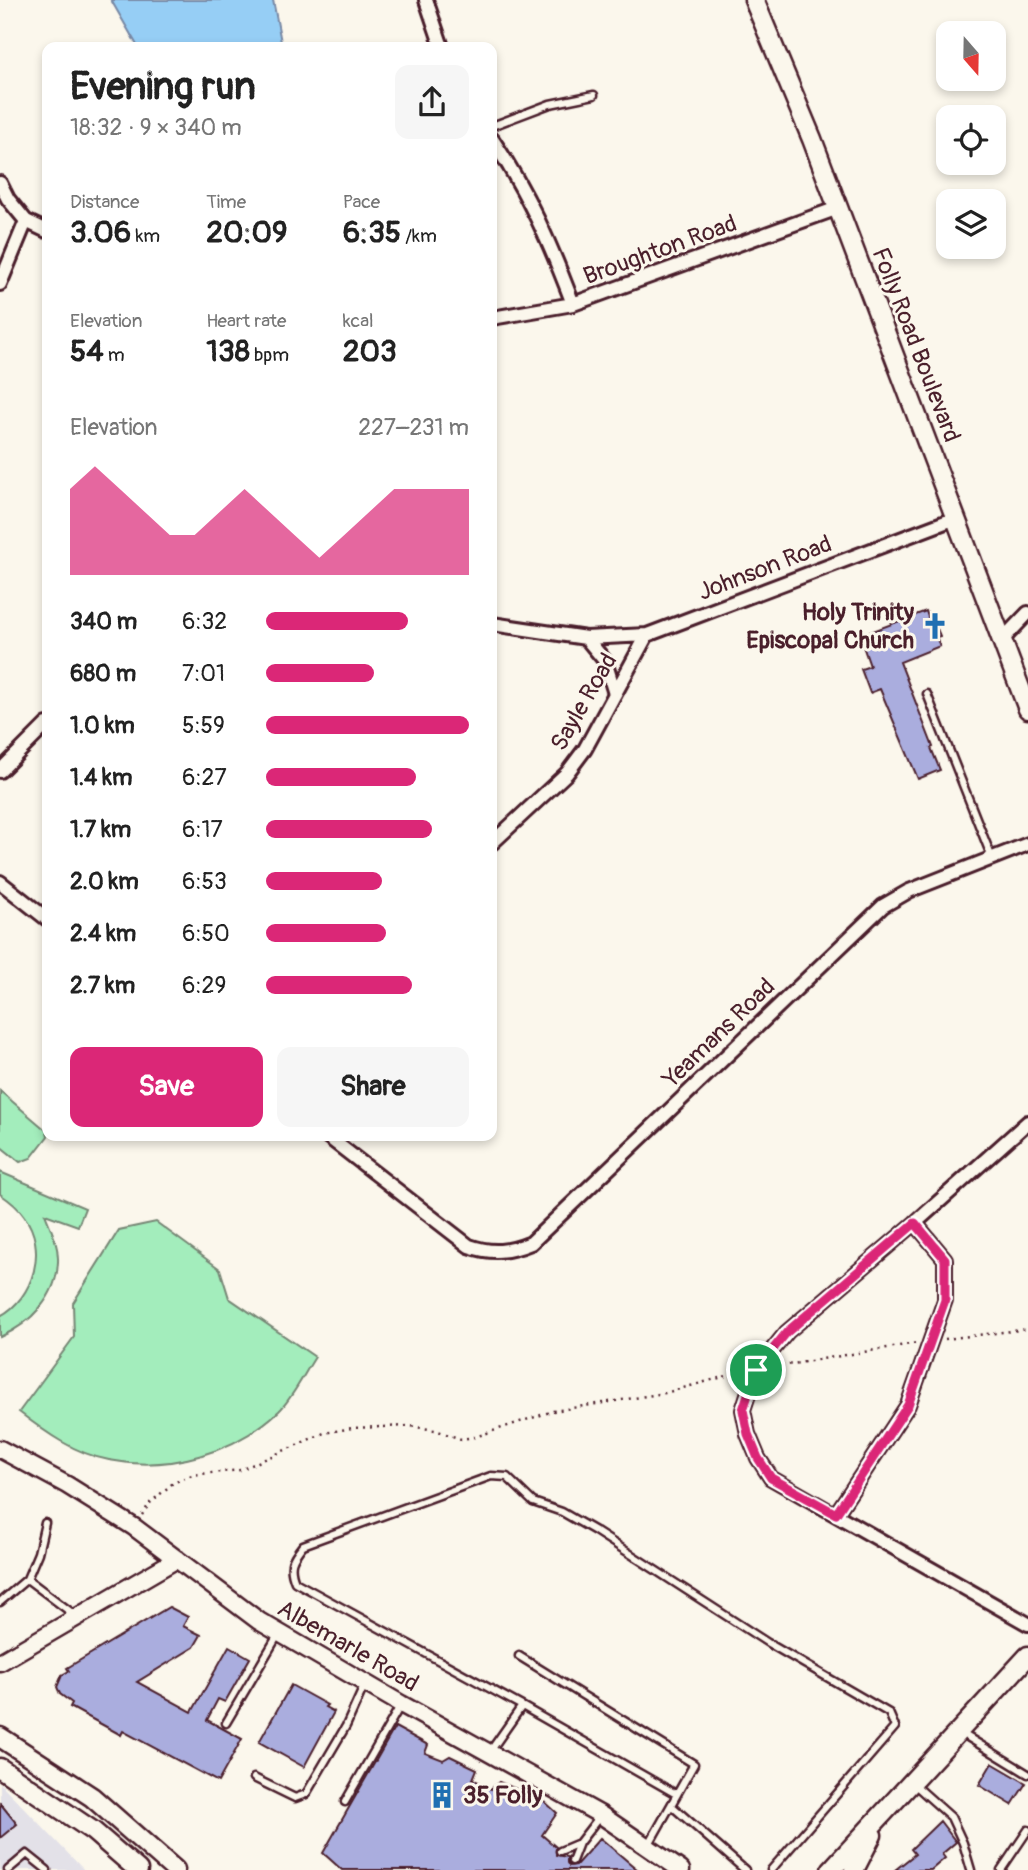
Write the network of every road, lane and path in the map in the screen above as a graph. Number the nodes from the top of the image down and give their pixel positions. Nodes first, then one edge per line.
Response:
1 (426, 0) edge
2 (754, 0) edge
3 (440, 42) edge
4 (594, 96) dead end
5 (497, 124) edge
6 (497, 146) edge
7 (0, 183) edge
8 (838, 208) junction
9 (26, 221) junction
10 (42, 229) edge
11 (0, 284) edge
12 (573, 304) junction
13 (497, 317) edge
14 (956, 518) junction
15 (1028, 613) edge
16 (497, 625) edge
17 (647, 635) junction
18 (586, 638) junction
19 (1001, 641) junction
20 (615, 694) junction
21 (927, 694) dead end
22 (1028, 709) edge
23 (42, 729) edge
24 (0, 771) edge
25 (497, 838) edge
26 (1028, 844) edge
27 (992, 858) junction
28 (0, 882) edge
29 (42, 915) edge
30 (1028, 1122) edge
31 (333, 1141) edge
32 (915, 1223) junction
33 (1028, 1329) edge
34 (931, 1341) junction
35 (756, 1370) junction
36 (0, 1449) edge
37 (836, 1514) junction
38 (44, 1523) dead end
39 (134, 1527) junction
40 (177, 1559) junction
41 (27, 1579) junction
42 (0, 1602) edge
43 (78, 1617) junction
44 (1028, 1624) edge
45 (279, 1633) junction
46 (1028, 1656) edge
47 (519, 1657) dead end
48 (0, 1662) edge
49 (365, 1684) junction
50 (401, 1704) junction
51 (522, 1706) junction
52 (226, 1723) dead end
53 (959, 1732) junction
54 (0, 1737) edge
55 (488, 1753) junction
56 (4, 1770) edge
57 (1028, 1774) edge
58 (254, 1778) dead end
59 (913, 1783) junction
60 (676, 1794) junction
61 (345, 1802) dead end
62 (672, 1805) junction
63 (601, 1815) junction
64 (880, 1820) junction
65 (1028, 1830) edge
66 (579, 1843) junction
67 (648, 1846) junction
68 (560, 1850) dead end
69 (572, 1861) dead end
70 (859, 1865) edge
71 (8, 1870) edge
72 (47, 1870) edge
73 (138, 1870) edge
74 (175, 1870) edge
75 (681, 1870) edge
76 (745, 1870) edge
77 (771, 1870) edge
78 (831, 1870) edge
79 (971, 1870) edge
80 (1001, 1870) edge

1 - 3 street
2 - 8 main road, Folly Road Boulevard
4 - 5 lane
6 - 12 street
7 - 9 street
8 - 12 street, Broughton Road
8 - 14 main road, Folly Road Boulevard
9 - 10 street
9 - 11 street
12 - 13 street, Broughton Road
14 - 17 street, Johnson Road
14 - 19 main road, Folly Road Boulevard
15 - 19 street
16 - 18 street, Johnson Road
17 - 18 street, Johnson Road
17 - 20 street, Sayle Road
18 - 20 street
19 - 22 main road, Folly Road Boulevard
20 - 25 street, Sayle Road
21 - 27 lane
23 - 24 street
26 - 27 street, Yeamans Road
27 - 31 street, Yeamans Road
28 - 29 street
30 - 32 street
32 - 34 street
32 - 35 street
33 - 34 path
34 - 35 path
34 - 37 street
35 - 37 street
35 - 39 path
36 - 39 street, Albemarle Road
37 - 44 street
38 - 41 lane
39 - 40 street, Albemarle Road
40 - 43 street
40 - 45 street, Albemarle Road
41 - 42 lane
41 - 43 lane
43 - 48 street
45 - 49 street, Albemarle Road
45 - 52 lane
46 - 53 main road
47 - 60 lane
49 - 50 street, Albemarle Road
49 - 58 lane
50 - 55 street, Albemarle Road
50 - 61 lane
51 - 55 lane
51 - 60 lane
51 - 77 lane
53 - 57 lane
53 - 59 main road
54 - 74 main road
55 - 63 street, Albemarle Road
56 - 73 main road
59 - 64 main road
59 - 79 lane
60 - 62 lane
62 - 67 lane
62 - 76 lane
63 - 66 lane
63 - 67 street, Albemarle Road
64 - 70 main road
64 - 78 main road
65 - 80 lane
66 - 68 lane
66 - 69 lane
67 - 75 street, Albemarle Road
71 - 72 lane

